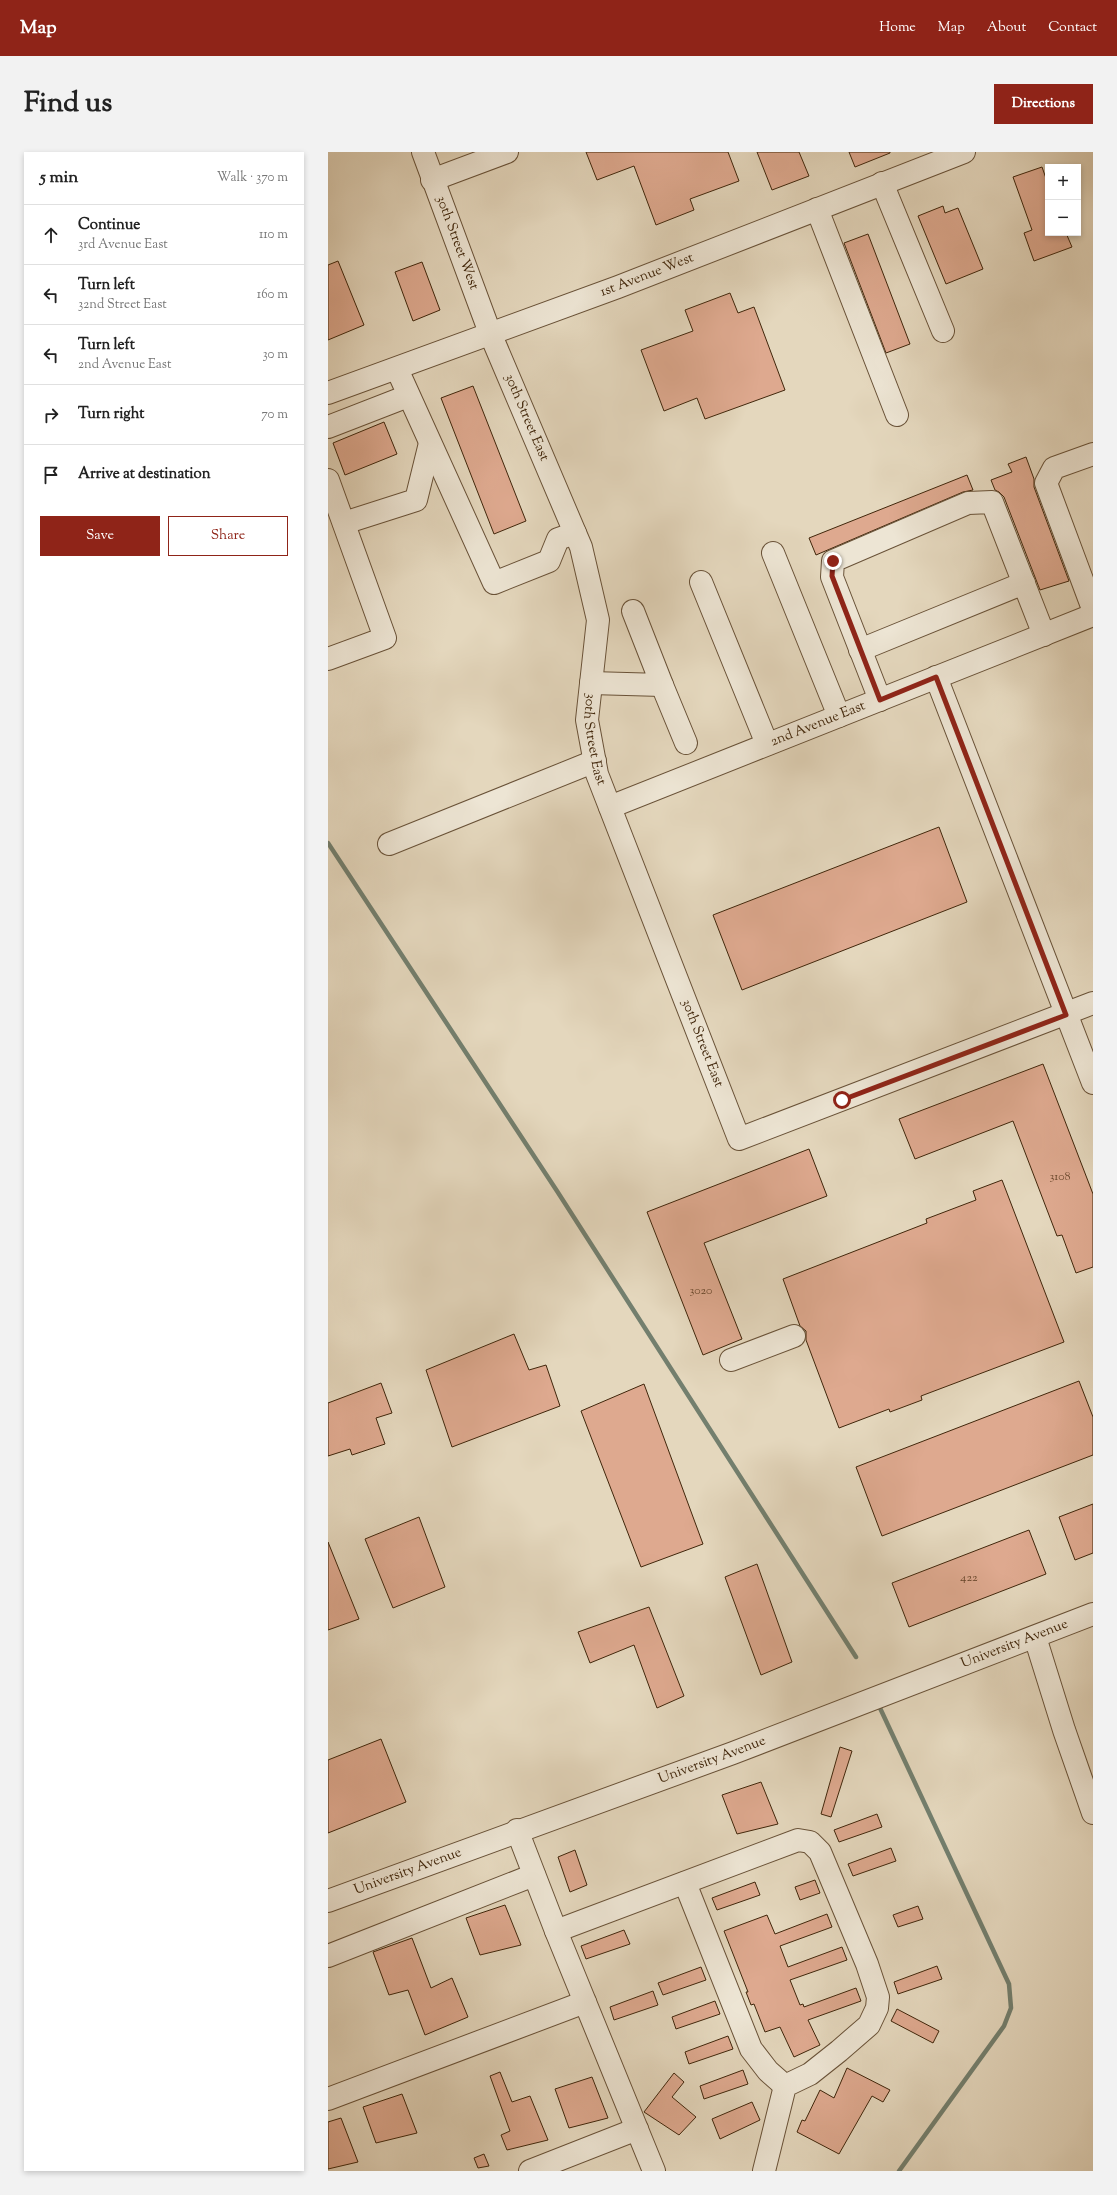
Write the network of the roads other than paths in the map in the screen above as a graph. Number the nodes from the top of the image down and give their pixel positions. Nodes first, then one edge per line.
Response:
1 (423, 152) edge
2 (506, 152) edge
3 (964, 152) edge
4 (432, 180) junction
5 (882, 183) junction
6 (817, 209) junction
7 (944, 331) dead end
8 (490, 334) junction
9 (397, 369) junction
10 (328, 393) edge
11 (408, 396) junction
12 (897, 415) dead end
13 (328, 427) edge
14 (430, 443) junction
15 (1093, 454) edge
16 (328, 480) edge
17 (344, 523) junction
18 (575, 533) junction
19 (773, 553) dead end
20 (1084, 560) edge
21 (701, 582) dead end
22 (1024, 583) junction
23 (1093, 609) edge
24 (633, 611) dead end
25 (1093, 615) edge
26 (1044, 635) junction
27 (860, 650) junction
28 (328, 659) edge
29 (936, 677) junction
30 (591, 683) junction
31 (662, 685) junction
32 (880, 700) junction
33 (838, 716) junction
34 (686, 743) dead end
35 (767, 744) junction
36 (595, 761) junction
37 (610, 807) junction
38 (390, 844) dead end
39 (1093, 1004) edge
40 (1066, 1015) junction
41 (1093, 1083) edge
42 (794, 1336) dead end
43 (731, 1360) dead end
44 (1093, 1614) edge
45 (1035, 1637) junction
46 (1093, 1813) edge
47 (518, 1830) junction
48 (534, 1875) junction
49 (685, 1883) junction
50 (328, 1901) edge
51 (556, 1931) junction
52 (328, 1956) edge
53 (585, 2002) junction
54 (785, 2086) junction
55 (328, 2099) edge
56 (637, 2129) junction
57 (530, 2171) edge
58 (654, 2171) edge
59 (764, 2171) edge

1 - 4 street, 30th Street West
2 - 4 street
3 - 5 street, 1st Avenue West
4 - 8 street, 30th Street West
5 - 6 street, 1st Avenue West
5 - 7 street
6 - 8 street, 1st Avenue West
6 - 12 street
8 - 9 street, 1st Avenue West
8 - 18 street, 30th Street East
9 - 10 street, 1st Avenue West
9 - 11 street
11 - 13 street
11 - 14 street
14 - 17 street
14 - 18 street
15 - 20 street
16 - 17 street
17 - 28 street
18 - 30 street, 30th Street East
19 - 33 street
20 - 23 street
21 - 35 street
22 - 26 street
22 - 27 street
22 - 27 street
24 - 31 street
25 - 26 street, 2nd Avenue East
26 - 29 street, 2nd Avenue East
27 - 32 street
29 - 32 street, 2nd Avenue East
29 - 40 street
30 - 31 street
30 - 36 street, 30th Street East
31 - 34 street
32 - 33 street, 2nd Avenue East
33 - 35 street, 2nd Avenue East
35 - 37 street, 2nd Avenue East
36 - 37 street, 30th Street East
36 - 38 street
37 - 40 street, 30th Street East
39 - 40 street
40 - 41 street
42 - 43 street
44 - 45 street, University Avenue
45 - 46 street
45 - 47 street, University Avenue
47 - 48 street
47 - 50 street, University Avenue
48 - 51 street
48 - 52 street
49 - 51 street
49 - 54 street
49 - 54 street
51 - 53 street
53 - 55 street
53 - 56 street
54 - 59 street
56 - 57 street
56 - 58 street

